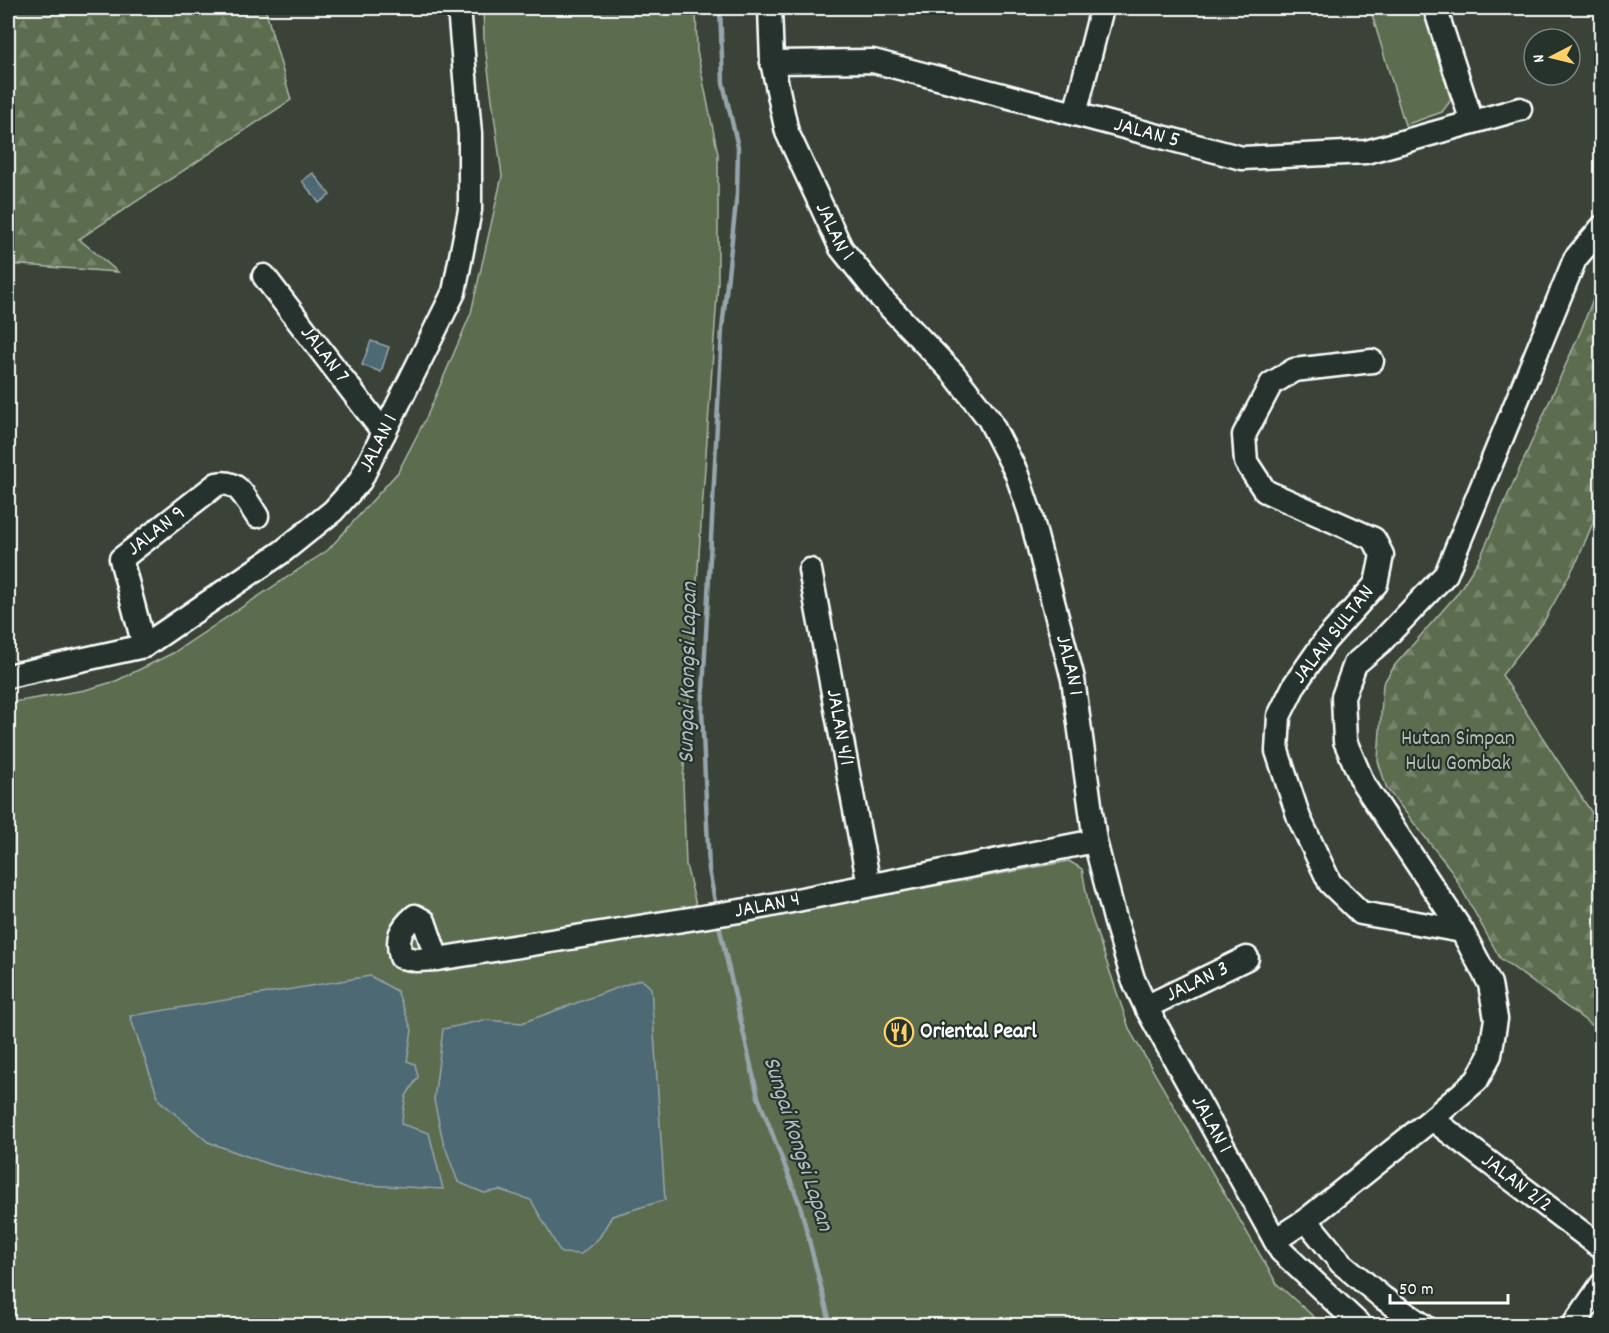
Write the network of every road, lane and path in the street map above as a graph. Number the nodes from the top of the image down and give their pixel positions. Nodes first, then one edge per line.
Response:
1 (459, 8) edge
2 (770, 8) edge
3 (1102, 8) edge
4 (1435, 8) edge
5 (772, 62) junction
6 (1520, 109) dead end
7 (1075, 114) junction
8 (1472, 122) junction
9 (1602, 227) edge
10 (264, 276) dead end
11 (1372, 361) dead end
12 (384, 433) junction
13 (257, 516) dead end
14 (810, 570) dead end
15 (144, 646) junction
16 (8, 676) edge
17 (1095, 841) junction
18 (861, 887) junction
19 (1462, 931) junction
20 (1247, 958) dead end
21 (437, 959) dead end
22 (1146, 1007) junction
23 (1432, 1119) junction
24 (1306, 1220) junction
25 (1275, 1240) junction
26 (1602, 1248) edge
27 (1602, 1284) edge
28 (1361, 1326) edge
29 (1424, 1326) edge
30 (1573, 1326) edge

1 - 12 street, JALAN 1
2 - 5 street, JALAN 1
3 - 7 street
4 - 8 street
5 - 7 street, JALAN 5
5 - 17 street, JALAN 1
6 - 8 street, JALAN 5
7 - 8 street, JALAN 5
9 - 19 street
10 - 12 street, JALAN 7
11 - 19 street, JALAN SULTAN
12 - 15 street, JALAN 1
13 - 15 street, JALAN 9
14 - 18 street, JALAN 4/1
15 - 16 street, JALAN 1
17 - 18 street, JALAN 4
17 - 22 street, JALAN 1
18 - 21 street, JALAN 4
19 - 23 street
20 - 22 street, JALAN 3
22 - 25 street, JALAN 1
23 - 24 street
23 - 26 street, JALAN 2/2
24 - 25 street
24 - 29 street
25 - 28 street, JALAN 1
27 - 30 street

